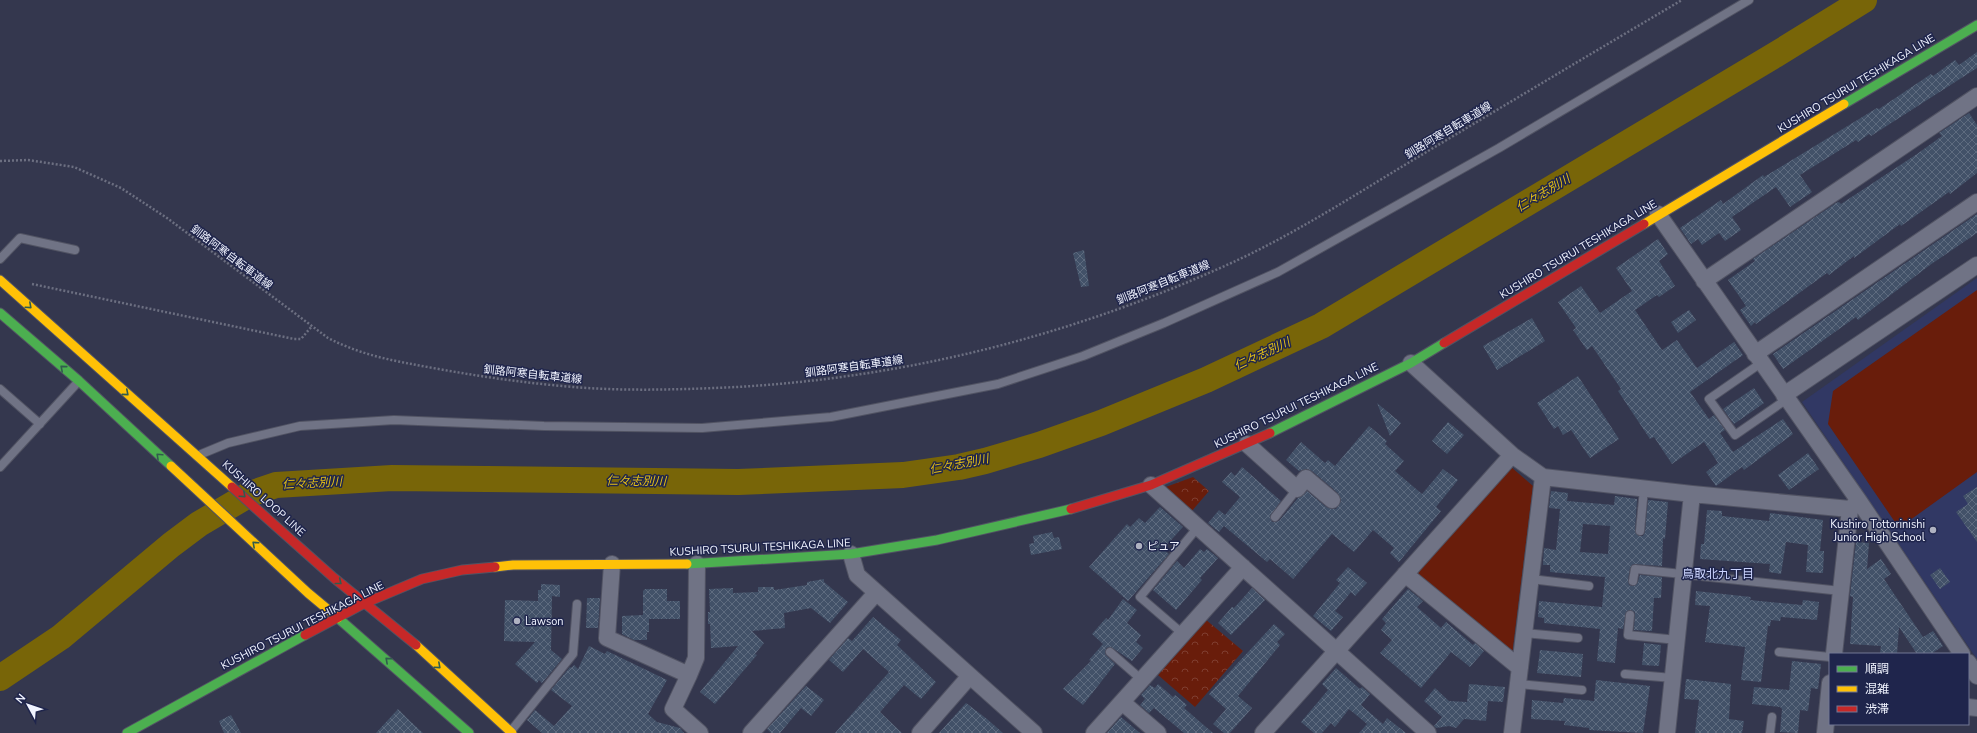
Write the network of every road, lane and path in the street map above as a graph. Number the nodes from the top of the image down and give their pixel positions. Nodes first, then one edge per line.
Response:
1 (1682, 0) edge
2 (1749, 0) edge
3 (1977, 26) edge
4 (1977, 96) edge
5 (0, 161) edge
6 (1977, 202) edge
7 (1658, 214) junction
8 (75, 250) dead end
9 (0, 259) edge
10 (1977, 265) edge
11 (0, 280) edge
12 (1704, 281) junction
13 (30, 283) dead end
14 (0, 313) edge
15 (312, 326) junction
16 (1758, 359) junction
17 (1411, 362) junction
18 (79, 381) junction
19 (0, 389) edge
20 (1785, 397) junction
21 (40, 424) junction
22 (1247, 444) junction
23 (198, 455) junction
24 (1512, 455) junction
25 (0, 467) edge
26 (1543, 477) junction
27 (1151, 484) junction
28 (1297, 489) junction
29 (1644, 489) junction
30 (1692, 494) junction
31 (1332, 500) dead end
32 (1854, 505) junction
33 (1275, 517) dead end
34 (1198, 527) junction
35 (1640, 531) dead end
36 (851, 554) junction
37 (612, 564) junction
38 (697, 564) junction
39 (1243, 567) junction
40 (1405, 574) junction
41 (1684, 574) junction
42 (1531, 580) junction
43 (1633, 581) dead end
44 (1589, 586) dead end
45 (1841, 591) junction
46 (876, 593) junction
47 (366, 603) junction
48 (577, 604) dead end
49 (1630, 615) dead end
50 (338, 619) junction
51 (1524, 633) junction
52 (1183, 634) junction
53 (1578, 638) dead end
54 (1677, 640) junction
55 (1337, 651) junction
56 (1110, 652) dead end
57 (1779, 652) dead end
58 (1834, 653) edge
59 (1961, 653) edge
60 (1829, 657) edge
61 (1969, 664) edge
62 (1520, 668) junction
63 (1625, 674) dead end
64 (689, 675) junction
65 (1977, 676) edge
66 (969, 677) junction
67 (1673, 678) junction
68 (1142, 680) junction
69 (1518, 684) junction
70 (1582, 690) dead end
71 (1829, 698) edge
72 (1122, 702) junction
73 (1772, 717) dead end
74 (756, 731) edge
75 (511, 732) edge
76 (127, 733) edge
77 (469, 733) edge
78 (700, 733) edge
79 (920, 733) edge
80 (1034, 733) edge
81 (1094, 733) edge
82 (1158, 733) edge
83 (1263, 733) edge
84 (1428, 733) edge
85 (1512, 733) edge
86 (1667, 733) edge
87 (1770, 733) edge
88 (1825, 733) edge

1 - 15 path, 釧路阿寒自転車道線
2 - 23 lane
3 - 7 main road, KUSHIRO TSURUI TESHIKAGA LINE
4 - 12 street
5 - 15 path, 釧路阿寒自転車道線
6 - 16 street
7 - 12 street
7 - 17 main road, KUSHIRO TSURUI TESHIKAGA LINE
8 - 9 lane
10 - 20 street
11 -> 23 main road, KUSHIRO LOOP LINE
12 - 16 street
13 - 15 path
18 -> 14 main road
16 - 20 street
16 - 20 lane
17 - 22 main road, KUSHIRO TSURUI TESHIKAGA LINE
17 - 24 street
18 - 21 lane
50 -> 18 main road
19 - 21 lane
20 - 32 street
21 - 25 lane
22 - 27 main road, KUSHIRO TSURUI TESHIKAGA LINE
22 - 28 street
23 -> 47 main road, KUSHIRO LOOP LINE
24 - 26 street
24 - 40 street
26 - 29 street
26 - 42 street
27 - 34 street
27 - 36 main road, KUSHIRO TSURUI TESHIKAGA LINE
28 - 31 street
28 - 33 lane
29 - 30 street
29 - 35 lane
30 - 32 street
30 - 41 street
32 - 45 street
32 - 59 street
34 - 39 street
34 - 52 lane
36 - 38 main road, KUSHIRO TSURUI TESHIKAGA LINE
36 - 46 street
37 - 38 main road, KUSHIRO TSURUI TESHIKAGA LINE
37 - 47 main road, KUSHIRO TSURUI TESHIKAGA LINE
37 - 64 street
38 - 64 street
39 - 52 street
39 - 55 street
40 - 55 street
40 - 62 street
41 - 43 lane
41 - 45 lane
41 - 54 street
42 - 44 lane
42 - 51 street
45 - 58 street
46 - 66 street
46 - 74 street
47 - 50 main road, KUSHIRO TSURUI TESHIKAGA LINE
47 -> 75 main road, KUSHIRO LOOP LINE
48 - 75 lane
49 - 54 lane
50 - 76 main road, KUSHIRO TSURUI TESHIKAGA LINE
77 -> 50 main road
51 - 53 lane
51 - 62 street
52 - 68 street
54 - 67 street
55 - 83 street
55 - 84 street
56 - 68 lane
57 - 60 lane
61 - 65 street
62 - 69 street
63 - 67 lane
64 - 78 street
66 - 79 street
66 - 80 street
67 - 86 street
68 - 72 street
69 - 70 lane
69 - 85 street
71 - 88 street
72 - 81 street
72 - 82 street
73 - 87 lane

